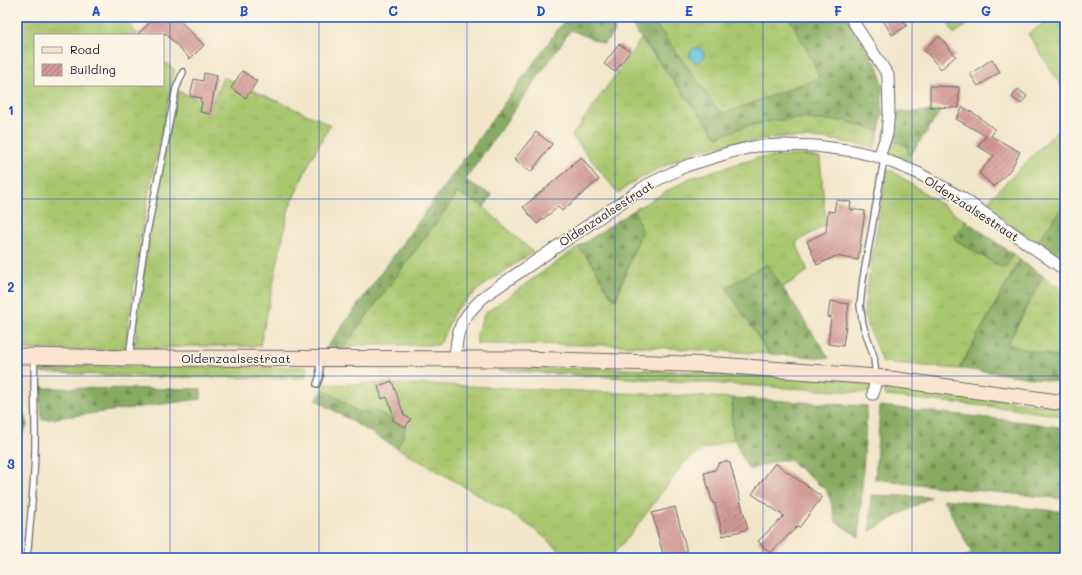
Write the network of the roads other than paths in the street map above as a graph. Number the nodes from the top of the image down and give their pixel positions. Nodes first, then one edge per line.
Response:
1 (850, 17) edge
2 (183, 72) dead end
3 (882, 158) junction
4 (1065, 270) edge
5 (17, 356) edge
6 (35, 356) junction
7 (129, 358) junction
8 (319, 358) junction
9 (455, 360) junction
10 (876, 377) junction
11 (317, 384) dead end
12 (873, 394) dead end
13 (1065, 403) edge
14 (27, 558) edge

1 - 3 street
2 - 7 lane
3 - 4 street, Oldenzaalsestraat
3 - 9 street, Oldenzaalsestraat
3 - 10 lane
5 - 6 main road, Oldenzaalsestraat
6 - 7 main road, Oldenzaalsestraat
6 - 14 lane
7 - 8 main road, Oldenzaalsestraat
8 - 9 main road, Oldenzaalsestraat
8 - 11 lane
9 - 10 main road, Oldenzaalsestraat
10 - 12 street
10 - 13 main road, Oldenzaalsestraat

